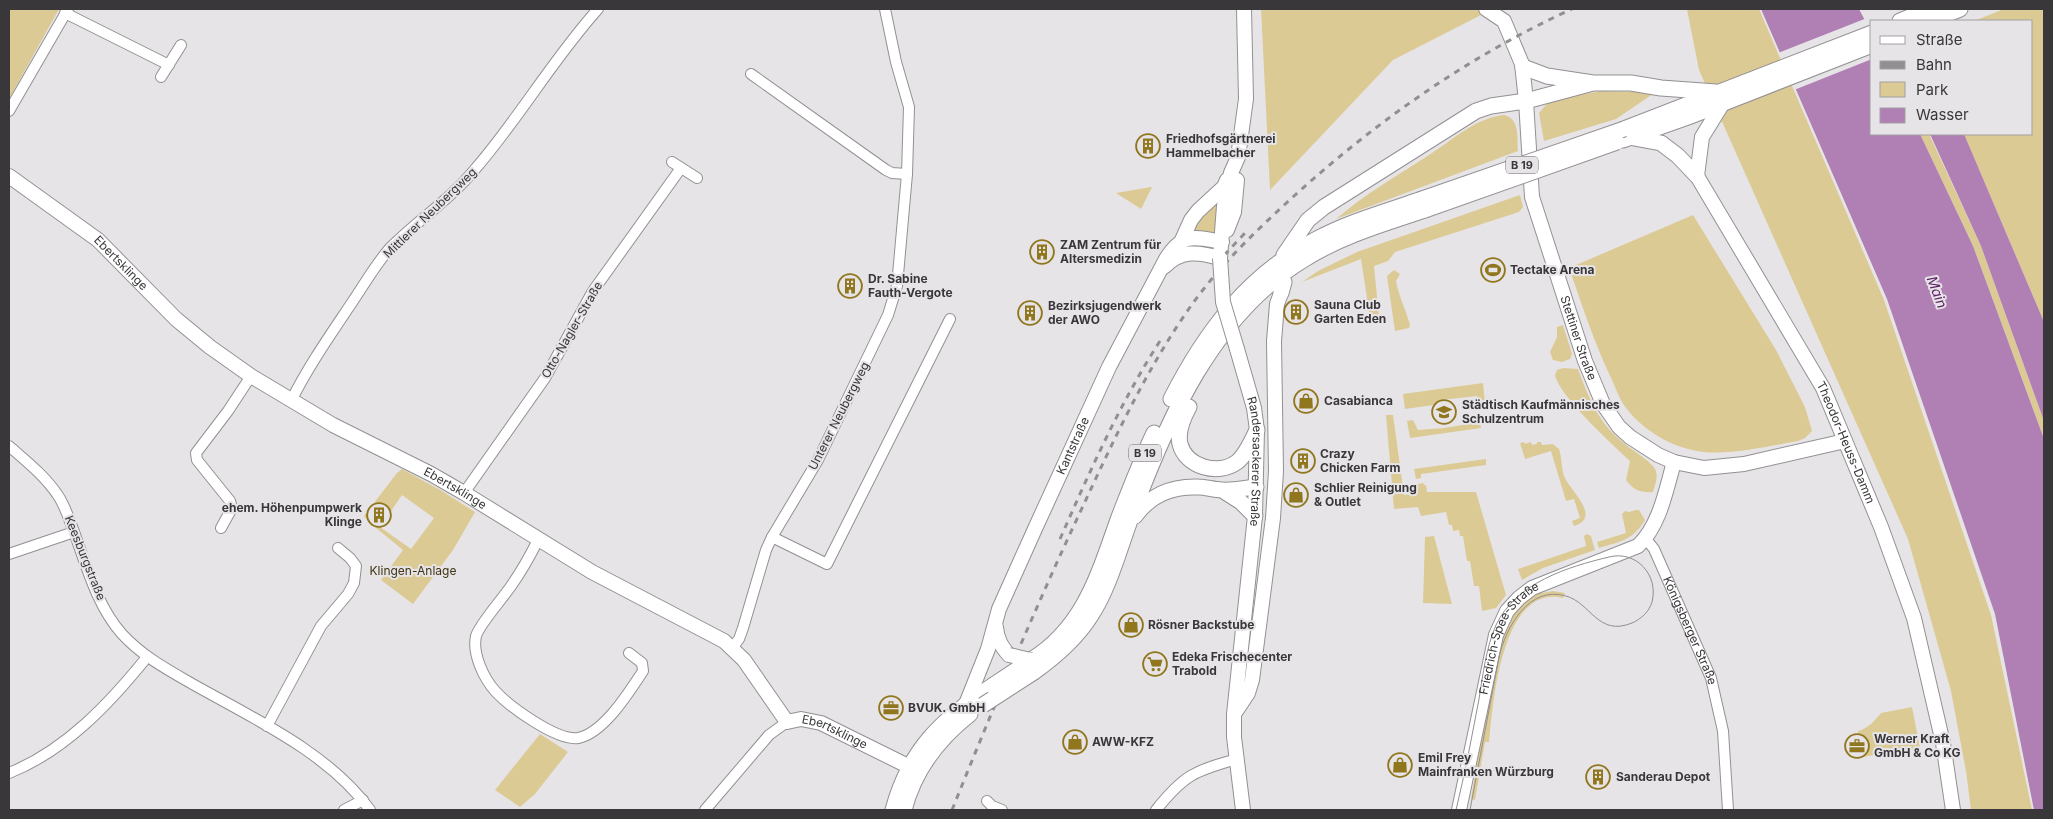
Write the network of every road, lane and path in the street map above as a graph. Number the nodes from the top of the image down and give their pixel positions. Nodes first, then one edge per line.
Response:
1 (598, 9) edge
2 (885, 9) edge
3 (1244, 9) edge
4 (1930, 9) edge
5 (1960, 9) edge
6 (66, 11) edge
7 (1498, 13) edge
8 (1902, 20) edge
9 (1932, 20) edge
10 (1870, 34) edge
11 (181, 45) dead end
12 (1870, 46) edge
13 (169, 65) junction
14 (1523, 67) junction
15 (751, 74) dead end
16 (161, 77) dead end
17 (1593, 83) junction
18 (1723, 98) junction
19 (1526, 101) junction
20 (9, 111) edge
21 (1630, 138) junction
22 (672, 162) dead end
23 (1234, 167) junction
24 (681, 168) junction
25 (907, 174) junction
26 (9, 176) edge
27 (1697, 176) junction
28 (697, 178) dead end
29 (1422, 205) junction
30 (1182, 240) junction
31 (1222, 242) junction
32 (1220, 258) junction
33 (1304, 259) junction
34 (1279, 262) junction
35 (1159, 274) junction
36 (1283, 288) junction
37 (950, 319) dead end
38 (251, 376) junction
39 (291, 401) junction
40 (1258, 430) junction
41 (1845, 441) junction
42 (9, 446) edge
43 (1674, 462) junction
44 (1256, 487) junction
45 (1222, 490) junction
46 (464, 493) junction
47 (1255, 516) junction
48 (1128, 525) junction
49 (221, 528) dead end
50 (74, 532) junction
51 (772, 537) junction
52 (1646, 539) junction
53 (538, 540) junction
54 (338, 548) dead end
55 (9, 554) edge
56 (996, 622) junction
57 (733, 647) junction
58 (629, 653) dead end
59 (147, 657) junction
60 (1034, 663) junction
61 (966, 704) junction
62 (1234, 714) junction
63 (787, 722) junction
64 (267, 726) junction
65 (1237, 759) junction
66 (914, 769) junction
67 (9, 773) edge
68 (363, 800) junction
69 (987, 801) dead end
70 (344, 810) edge
71 (370, 810) edge
72 (707, 810) edge
73 (893, 810) edge
74 (904, 810) edge
75 (1002, 810) edge
76 (1156, 810) edge
77 (1243, 810) edge
78 (1459, 810) edge
79 (1728, 810) edge
80 (1953, 810) edge

1 - 39 street, Mittlerer Neubergweg
2 - 25 street, Unterer Neubergweg
3 - 23 main road, Randersackerer Straße
4 - 8 main road
5 - 9 main road
6 - 13 street
6 - 20 street
7 - 14 main road, Stettiner Straße
10 - 18 main road, B 19
11 - 13 street
12 - 18 main road, B 19
13 - 16 street
14 - 17 main road
14 - 19 main road, Stettiner Straße
15 - 25 street
17 - 18 main road
17 - 19 main road
18 - 21 main road, B 19
18 - 27 main road
18 - 29 main road, B 19, bridge
19 - 34 main road
19 - 43 main road, Stettiner Straße
21 - 27 main road
21 - 29 main road, B 19, bridge
22 - 24 street
23 - 30 main road, Kantstraße
23 - 31 main road, Randersackerer Straße
24 - 28 street
24 - 46 street, Otto-Nagler-Straße
25 - 51 street, Unterer Neubergweg
26 - 38 main road, Ebertsklinge
27 - 41 main road, Theodor-Heuss-Damm
29 - 33 main road, B 19
29 - 34 main road, B 19
30 - 31 main road
30 - 35 main road, Kantstraße
31 - 32 main road, Randersackerer Straße
32 - 35 main road, Kantstraße
32 - 40 main road, Randersackerer Straße, bridge
33 - 36 main road
33 - 48 main road, B 19
34 - 60 main road, B 19
35 - 56 main road, Kantstraße
36 - 40 main road
36 - 62 main road, Randersackerer Straße
37 - 51 street
38 - 39 main road, Ebertsklinge
38 - 49 street
39 - 46 main road, Ebertsklinge
40 - 44 main road, Randersackerer Straße
41 - 43 main road, Stettiner Straße
41 - 80 main road, Theodor-Heuss-Damm
42 - 50 street, Keesburgstraße
43 - 52 main road
44 - 45 main road
44 - 47 main road, Randersackerer Straße
45 - 47 main road
45 - 48 main road
46 - 53 main road, Ebertsklinge
47 - 62 main road, Randersackerer Straße
48 - 60 main road, B 19
50 - 55 street
50 - 59 street, Keesburgstraße
51 - 57 street, Unterer Neubergweg
52 - 78 main road, Friedrich-Spee-Straße
52 - 79 street, Königsberger Straße
53 - 57 main road, Ebertsklinge
53 - 58 street
54 - 64 street
56 - 60 main road, bridge
56 - 61 main road, Kantstraße
57 - 63 main road, Ebertsklinge
59 - 64 street, Keesburgstraße
59 - 67 street
60 - 61 main road, B 19, bridge
60 - 66 main road, B 19, bridge
61 - 66 main road, Kantstraße / B 19
62 - 65 main road, Randersackerer Straße
63 - 66 main road, Ebertsklinge
63 - 72 street
64 - 68 street, Keesburgstraße
65 - 76 street
65 - 77 main road, Randersackerer Straße
66 - 73 main road, Kantstraße / B 19
66 - 74 main road, B 19
68 - 70 street
68 - 71 street, Keesburgstraße
69 - 75 street

